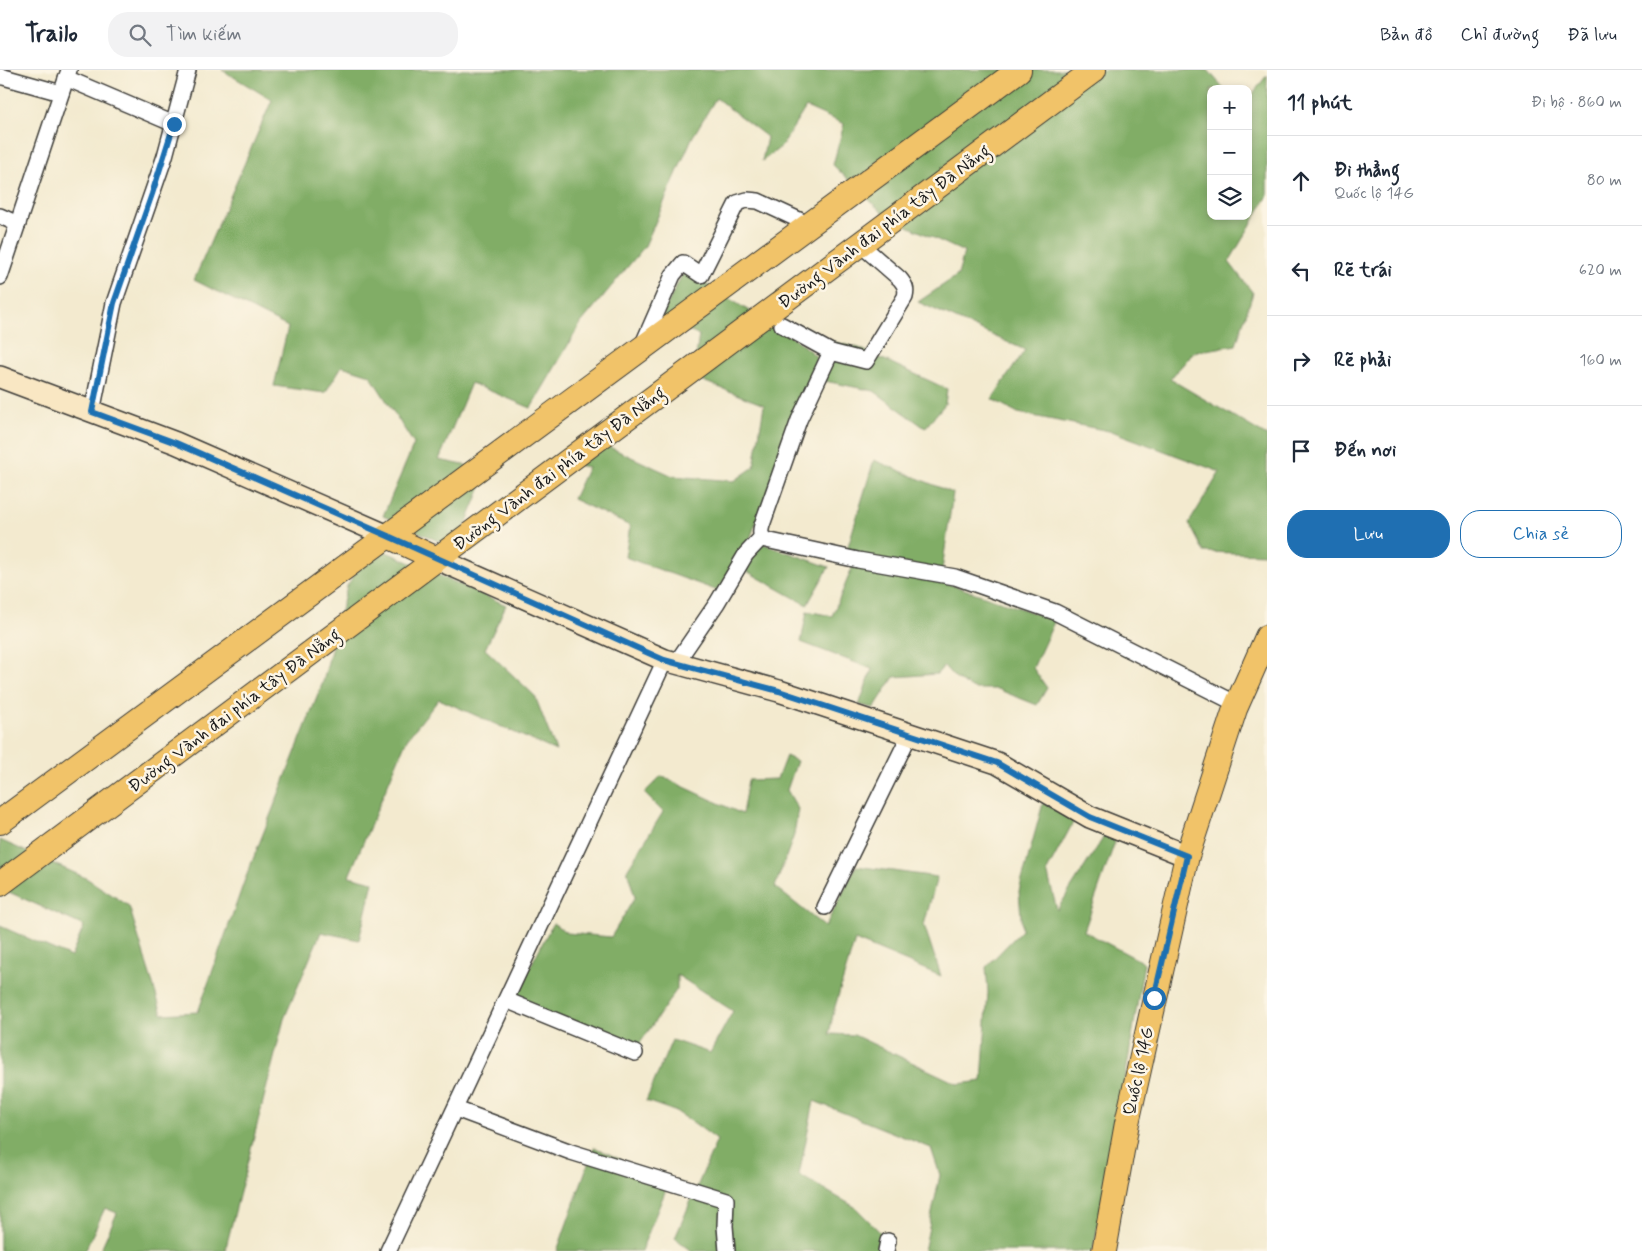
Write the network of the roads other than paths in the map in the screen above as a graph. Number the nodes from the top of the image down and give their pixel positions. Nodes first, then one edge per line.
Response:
1 (188, 70) edge
2 (1020, 70) edge
3 (1094, 70) edge
4 (67, 74) edge
5 (0, 76) edge
6 (61, 93) junction
7 (174, 124) junction
8 (0, 216) edge
9 (18, 224) junction
10 (810, 225) junction
11 (860, 244) junction
12 (0, 277) edge
13 (782, 325) dead end
14 (640, 350) junction
15 (830, 352) junction
16 (0, 377) edge
17 (92, 412) junction
18 (388, 536) junction
19 (762, 537) junction
20 (438, 558) junction
21 (1267, 637) edge
22 (670, 662) junction
23 (1237, 704) junction
24 (910, 734) junction
25 (0, 822) edge
26 (1187, 856) junction
27 (0, 884) edge
28 (825, 907) dead end
29 (506, 1000) junction
30 (635, 1052) dead end
31 (456, 1109) junction
32 (388, 1251) edge
33 (727, 1251) edge
34 (1104, 1251) edge

1 - 7 street
2 - 10 main road
3 - 11 main road, Đường Vành đai phía tây Đà Nẵng
4 - 6 street
4 - 7 street
5 - 6 street
6 - 9 street
7 - 17 street
8 - 9 street
9 - 12 street
10 - 14 main road
10 - 14 street
11 - 15 street
11 - 20 main road, Đường Vành đai phía tây Đà Nẵng
13 - 15 street
14 - 18 main road
15 - 19 street
16 - 17 street
17 - 18 street
18 - 20 main road
18 - 25 main road
19 - 22 street
19 - 23 street
20 - 22 street
20 - 27 main road, Đường Vành đai phía tây Đà Nẵng
21 - 23 main road, Quốc lộ 14G
22 - 24 street
22 - 29 street
23 - 26 main road, Quốc lộ 14G
24 - 26 street
24 - 28 street
26 - 34 main road, Quốc lộ 14G
29 - 30 street
29 - 31 street
31 - 32 street
31 - 33 street

